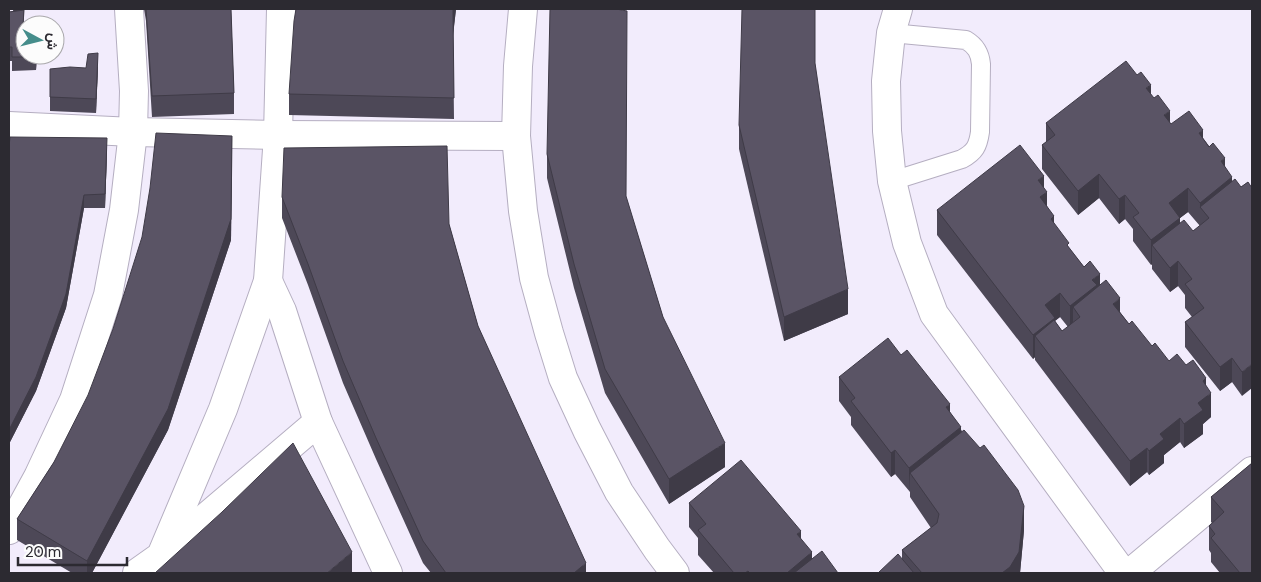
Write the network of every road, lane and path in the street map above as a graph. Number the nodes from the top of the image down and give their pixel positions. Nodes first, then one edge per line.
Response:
1 (129, 9) edge
2 (281, 9) edge
3 (523, 9) edge
4 (894, 21) edge
5 (9, 126) edge
6 (133, 132) junction
7 (278, 136) junction
8 (516, 136) junction
9 (892, 181) junction
10 (268, 281) junction
11 (318, 422) junction
12 (1252, 471) edge
13 (9, 530) edge
14 (161, 556) junction
15 (384, 572) edge
16 (137, 573) edge
17 (675, 573) edge
18 (1123, 573) edge
19 (1130, 573) edge

1 - 6 street
2 - 7 street
3 - 8 street
4 - 9 street
4 - 9 lane
5 - 6 street
6 - 7 street
6 - 13 street
7 - 8 street
7 - 10 street
8 - 17 street
9 - 18 street
10 - 11 street
10 - 14 street
11 - 14 street
11 - 15 street
12 - 19 street
14 - 16 street

